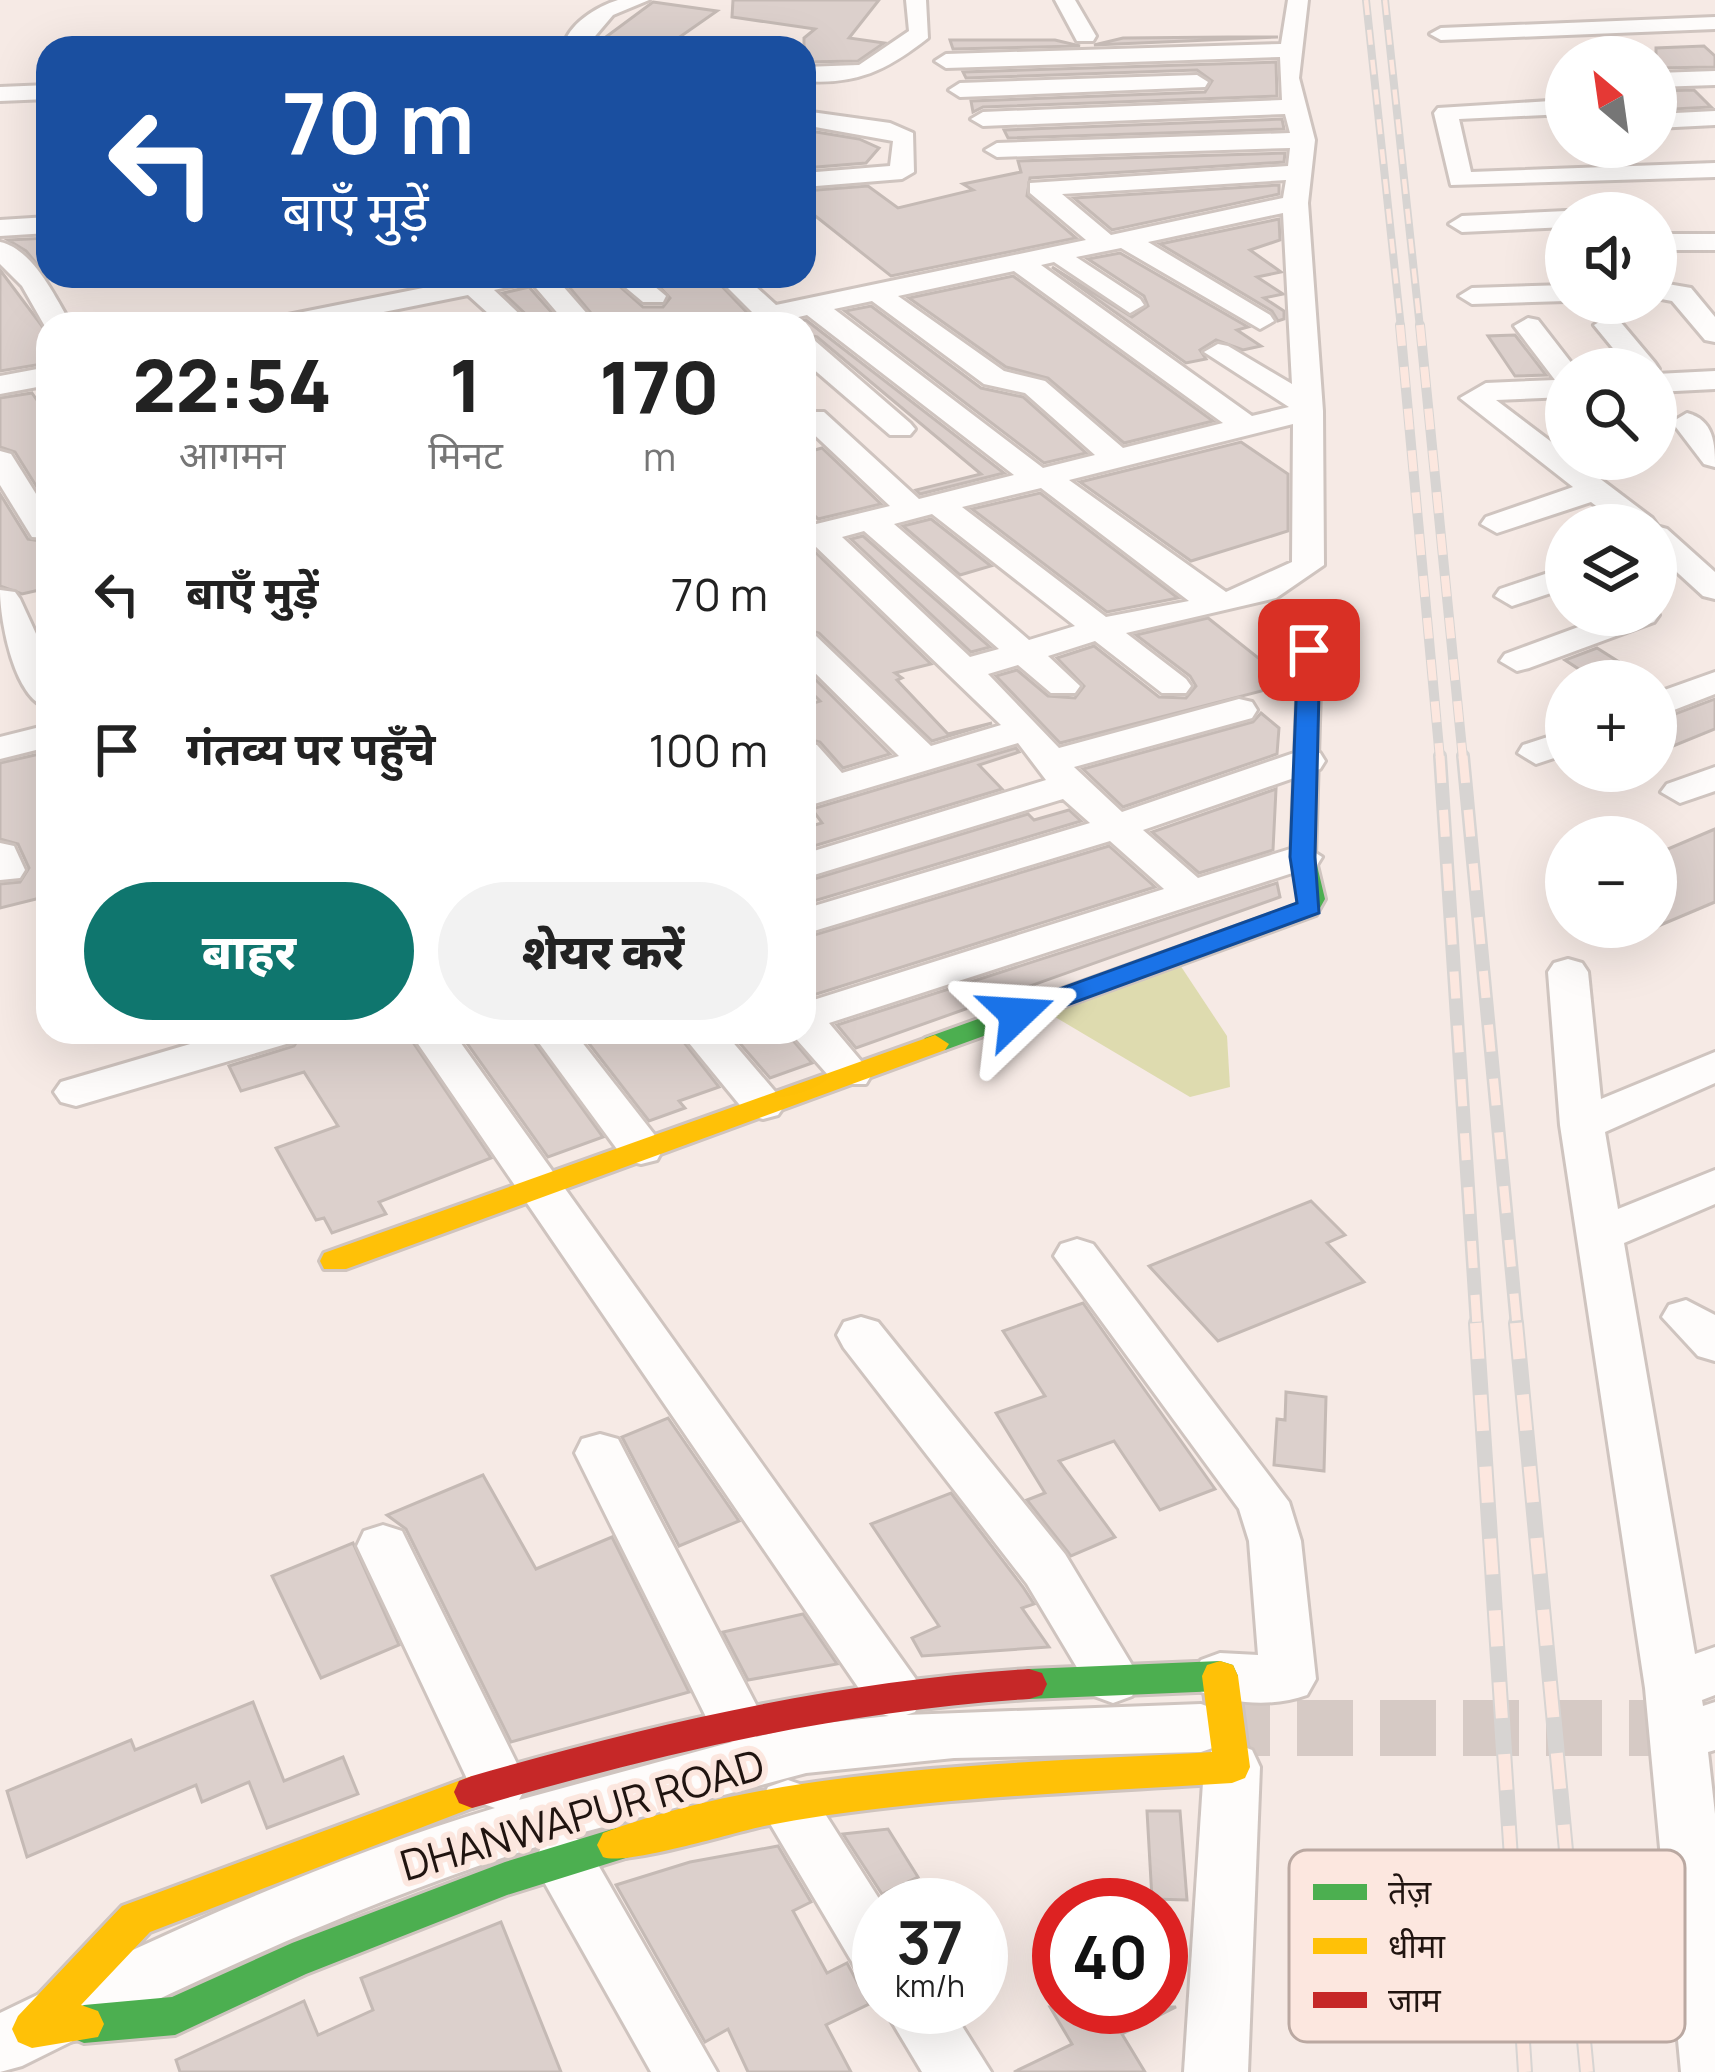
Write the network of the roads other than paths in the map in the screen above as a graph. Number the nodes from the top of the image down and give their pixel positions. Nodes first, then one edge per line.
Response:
1 (639, 0) edge
2 (916, 0) edge
3 (1065, 0) edge
4 (1298, 0) edge
5 (1706, 11) edge
6 (920, 33) junction
7 (1201, 35) dead end
8 (578, 36) edge
9 (1085, 36) junction
10 (1715, 45) edge
11 (946, 61) dead end
12 (1282, 69) junction
13 (816, 75) edge
14 (1715, 78) edge
15 (1677, 79) edge
16 (1223, 81) dead end
17 (1545, 86) edge
18 (1511, 87) dead end
19 (960, 90) dead end
20 (36, 92) edge
21 (0, 94) edge
22 (1715, 100) edge
23 (1677, 102) edge
24 (1299, 106) junction
25 (1545, 107) edge
26 (1715, 118) edge
27 (983, 119) dead end
28 (816, 120) edge
29 (1677, 120) edge
30 (1545, 125) edge
31 (1448, 129) junction
32 (1303, 140) junction
33 (1715, 141) edge
34 (1677, 143) edge
35 (997, 150) dead end
36 (1516, 152) dead end
37 (1454, 155) junction
38 (1715, 170) edge
39 (1303, 172) junction
40 (816, 179) edge
41 (1138, 200) dead end
42 (1295, 203) junction
43 (1545, 220) edge
44 (1462, 224) dead end
45 (36, 226) edge
46 (0, 228) edge
47 (1177, 228) junction
48 (1114, 240) junction
49 (1677, 242) edge
50 (1715, 242) edge
51 (1545, 248) edge
52 (1, 250) edge
53 (1466, 252) dead end
54 (1051, 253) junction
55 (1018, 261) junction
56 (36, 287) edge
57 (404, 288) edge
58 (486, 288) edge
59 (550, 288) edge
60 (642, 288) edge
61 (741, 288) edge
62 (876, 292) junction
63 (1677, 293) edge
64 (1545, 294) edge
65 (653, 296) dead end
66 (1472, 296) dead end
67 (811, 305) junction
68 (1130, 305) dead end
69 (326, 312) edge
70 (505, 312) edge
71 (572, 312) edge
72 (766, 312) edge
73 (794, 312) edge
74 (1260, 321) dead end
75 (1609, 325) dead end
76 (1528, 326) dead end
77 (1715, 334) edge
78 (1545, 348) edge
79 (1628, 348) edge
80 (1218, 352) dead end
81 (816, 356) edge
82 (36, 378) edge
83 (1715, 380) edge
84 (1677, 382) edge
85 (0, 385) edge
86 (1545, 389) edge
87 (1307, 408) junction
88 (816, 420) edge
89 (1687, 422) dead end
90 (1246, 427) junction
91 (900, 429) dead end
92 (1545, 452) edge
93 (1715, 458) edge
94 (0, 460) edge
95 (1118, 460) junction
96 (1042, 478) junction
97 (1581, 480) edge
98 (1594, 490) junction
99 (1612, 504) edge
100 (927, 508) junction
101 (36, 519) edge
102 (870, 520) junction
103 (1497, 524) dead end
104 (816, 534) edge
105 (816, 539) edge
106 (1677, 556) edge
107 (1545, 584) edge
108 (1715, 589) edge
109 (1512, 596) dead end
110 (2, 599) edge
111 (1677, 603) edge
112 (1214, 604) junction
113 (1311, 623) dead end
114 (1100, 628) junction
115 (1586, 636) edge
116 (1026, 652) junction
117 (816, 655) edge
118 (1517, 662) dead end
119 (963, 670) junction
120 (36, 671) edge
121 (1715, 682) edge
122 (1063, 686) dead end
123 (1174, 686) dead end
124 (1677, 697) edge
125 (1239, 710) dead end
126 (1026, 729) junction
127 (36, 739) edge
128 (0, 748) edge
129 (925, 760) junction
130 (1307, 761) junction
131 (1061, 773) junction
132 (819, 791) edge
133 (1119, 826) junction
134 (1303, 857) junction
135 (816, 862) edge
136 (1188, 890) junction
137 (816, 918) edge
138 (1568, 972) dead end
139 (816, 1016) edge
140 (816, 1034) edge
141 (238, 1044) edge
142 (439, 1044) edge
143 (561, 1044) edge
144 (711, 1044) edge
145 (1715, 1066) edge
146 (851, 1074) junction
147 (76, 1092) dead end
148 (763, 1105) junction
149 (1582, 1125) junction
150 (641, 1149) junction
151 (537, 1186) junction
152 (1715, 1186) edge
153 (1600, 1235) junction
154 (1077, 1256) dead end
155 (335, 1261) dead end
156 (861, 1335) dead end
157 (600, 1454) dead end
158 (383, 1546) dead end
159 (1113, 1680) junction
160 (895, 1695) junction
161 (1703, 1703) edge
162 (736, 1720) junction
163 (1218, 1724) junction
164 (498, 1784) junction
165 (788, 1805) junction
166 (564, 1861) junction
167 (852, 1908) edge
168 (1710, 1989) edge
169 (933, 2034) edge
170 (16, 2037) edge
171 (685, 2072) edge
172 (959, 2072) edge
173 (1216, 2072) edge
174 (1713, 2072) edge

1 - 8 street
2 - 6 street
3 - 9 street
4 - 12 street
5 - 10 street
6 - 9 street
6 - 13 street
7 - 9 street
11 - 12 street
12 - 24 street
14 - 15 street
16 - 19 street
17 - 18 street
20 - 21 street
22 - 23 street
24 - 27 street
24 - 32 street
25 - 31 street
26 - 29 street
28 - 40 street
30 - 31 street
31 - 37 street
32 - 35 street
32 - 39 street
33 - 34 street
36 - 37 street
37 - 38 street
39 - 42 street
39 - 48 street
41 - 47 street
42 - 47 street
42 - 87 street
43 - 44 street
45 - 46 street
47 - 48 street
48 - 54 street
48 - 74 street
49 - 50 street
51 - 53 street
52 - 56 street
54 - 55 street
54 - 68 street
55 - 62 street
55 - 90 street
57 - 69 street
58 - 70 street
59 - 71 street
60 - 65 street
61 - 72 street
62 - 67 street
62 - 95 street
63 - 77 street
64 - 66 street
67 - 73 street
67 - 96 street
75 - 79 street
76 - 78 street
80 - 87 street
81 - 91 street
82 - 85 street
83 - 84 street
86 - 92 street
87 - 90 street
87 - 112 street
88 - 100 street
89 - 93 street
90 - 95 street
94 - 101 street
95 - 96 street
96 - 100 street
96 - 112 street
97 - 98 street
98 - 99 street
98 - 103 street
100 - 102 street
100 - 114 street
102 - 104 street
102 - 116 street
105 - 119 street
106 - 108 street
107 - 109 street
108 - 111 street
110 - 120 street
112 - 114 street
113 - 130 street
114 - 116 street
114 - 123 street
115 - 118 street
116 - 119 street
116 - 122 street
117 - 129 street
119 - 126 street
121 - 124 street
125 - 131 street
126 - 129 street
126 - 131 street
127 - 128 street
129 - 132 street
130 - 133 street
130 - 134 street
131 - 133 street
131 - 135 street
133 - 136 street
133 - 137 street
134 - 136 street
134 - 146 street
136 - 139 street
138 - 149 street
140 - 146 street
141 - 147 street
142 - 151 street
143 - 150 street
144 - 148 street
145 - 149 street
146 - 148 street
148 - 150 street
149 - 153 street
150 - 151 street
151 - 155 street
151 - 160 street
152 - 153 street
153 - 161 street
154 - 163 street, DHANWAPUR ROAD
156 - 159 street
157 - 162 street
158 - 164 street
159 - 160 street
159 - 163 street
160 - 162 street
161 - 168 street
162 - 164 street
163 - 165 street
163 - 170 street, DHANWAPUR ROAD
163 - 173 street
164 - 170 street
165 - 166 street
165 - 167 street
166 - 170 street
166 - 171 street
168 - 174 street
169 - 172 street

